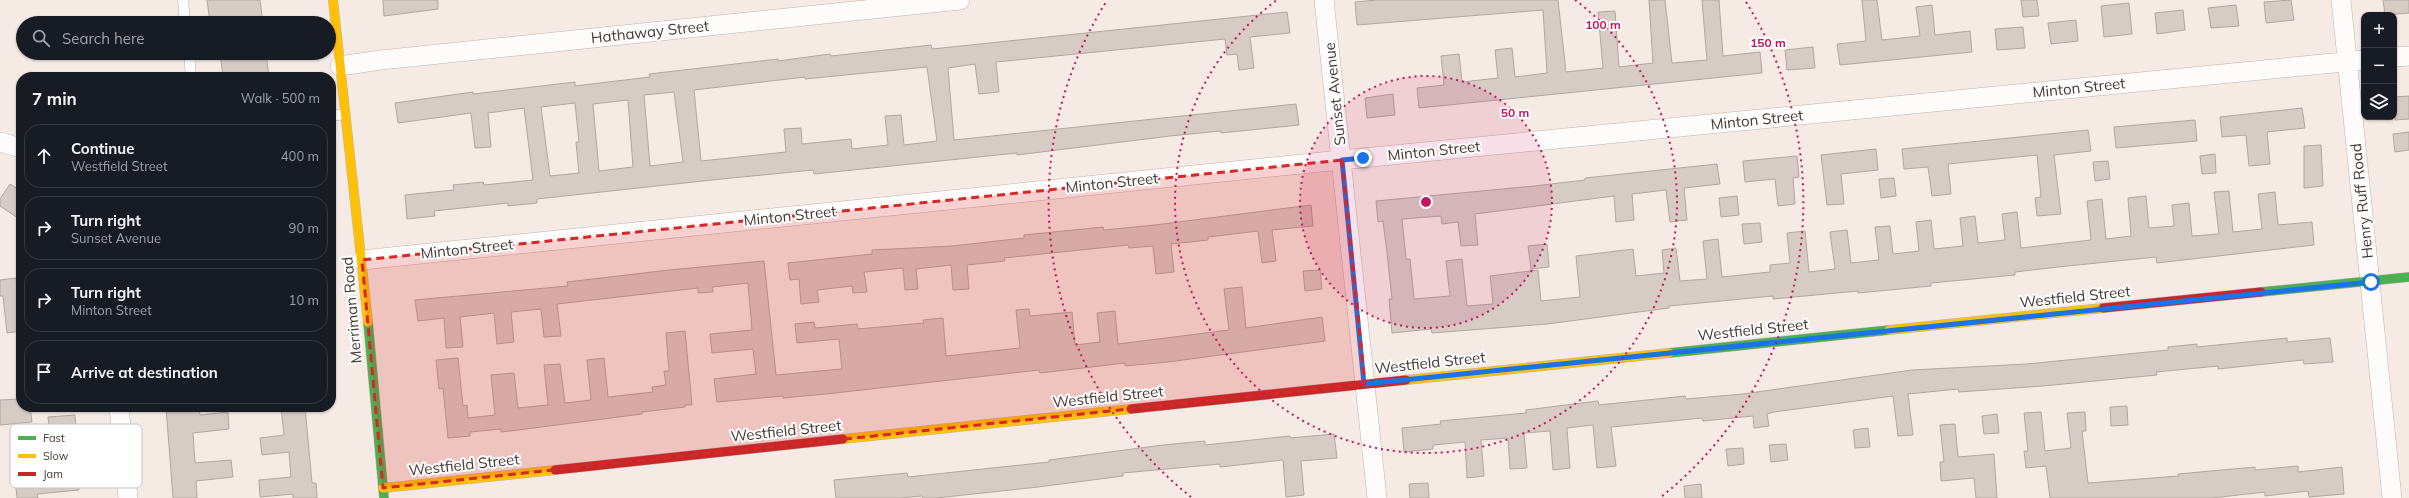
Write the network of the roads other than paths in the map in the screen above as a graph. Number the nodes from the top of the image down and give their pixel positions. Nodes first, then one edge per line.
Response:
1 (183, 0) edge
2 (333, 0) edge
3 (960, 0) edge
4 (1324, 0) edge
5 (2341, 0) edge
6 (184, 16) edge
7 (335, 16) edge
8 (336, 28) edge
9 (2409, 56) edge
10 (2397, 57) edge
11 (190, 60) edge
12 (2356, 61) edge
13 (340, 66) junction
14 (191, 72) edge
15 (345, 114) junction
16 (336, 115) edge
17 (0, 142) edge
18 (16, 147) edge
19 (1342, 160) junction
20 (362, 260) junction
21 (2409, 277) edge
22 (2371, 282) junction
23 (1364, 384) junction
24 (119, 412) edge
25 (121, 424) edge
26 (127, 488) edge
27 (383, 488) junction
28 (128, 498) edge
29 (384, 498) edge
30 (1377, 498) edge
31 (2392, 498) edge

1 - 6 lane
2 - 7 street, Merriman Road
3 - 13 street, Hathaway Street
4 - 19 street, Sunset Avenue
5 - 12 street, Henry Ruff Road
8 - 13 street, Merriman Road
9 - 10 street
11 - 14 lane
12 - 19 street, Minton Street
12 - 22 street, Henry Ruff Road
13 - 15 street, Merriman Road
15 - 16 lane
15 - 20 street, Merriman Road
17 - 18 street
19 - 20 street, Minton Street
19 - 23 street, Sunset Avenue
20 - 27 street, Merriman Road
21 - 22 street, Westfield Street
22 - 23 street, Westfield Street
22 - 31 street, Henry Ruff Road
23 - 27 street, Westfield Street
23 - 30 street, Sunset Avenue
24 - 25 street
26 - 28 street
27 - 29 street, Merriman Road

